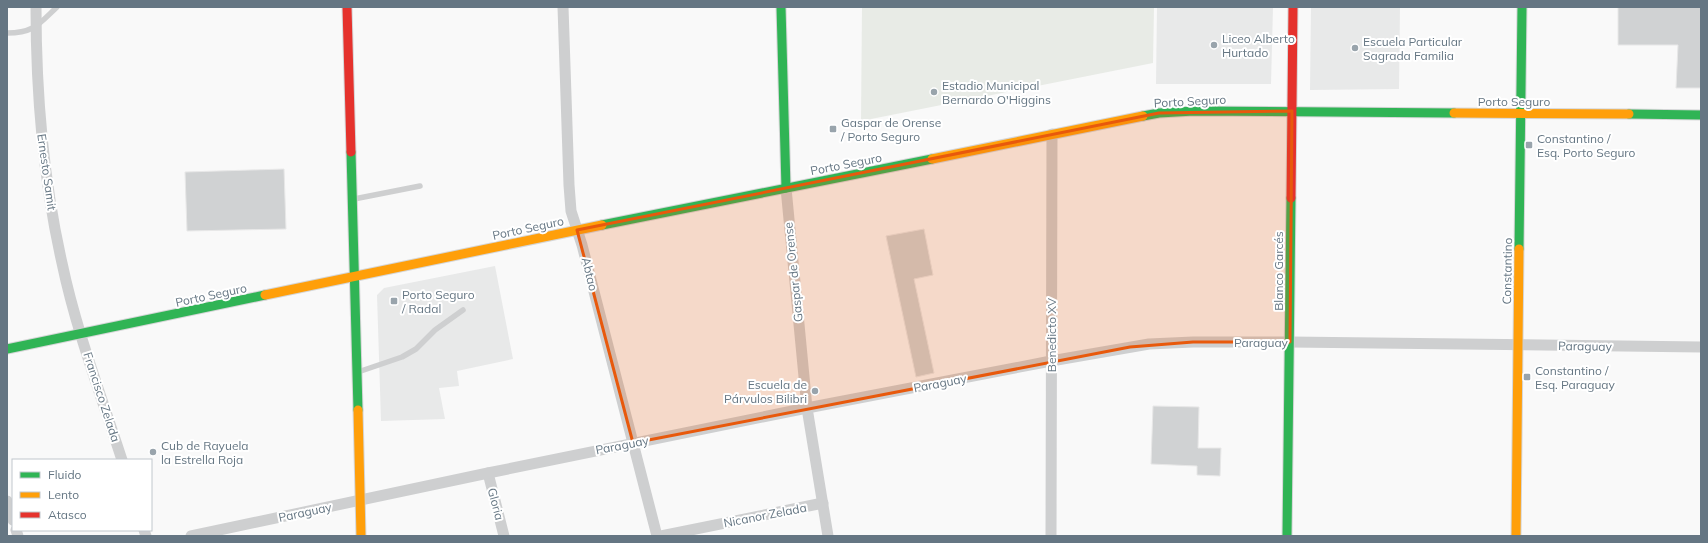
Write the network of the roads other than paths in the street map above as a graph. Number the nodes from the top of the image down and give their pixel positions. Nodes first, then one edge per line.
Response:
1 (36, 7) edge
2 (57, 7) edge
3 (347, 7) edge
4 (563, 7) edge
5 (781, 7) edge
6 (1293, 7) edge
7 (1522, 7) edge
8 (36, 27) junction
9 (7, 33) edge
10 (1292, 111) junction
11 (1520, 113) junction
12 (1701, 115) edge
13 (1052, 134) junction
14 (420, 186) dead end
15 (786, 188) junction
16 (352, 200) junction
17 (577, 230) junction
18 (354, 277) junction
19 (463, 310) dead end
20 (82, 334) junction
21 (1290, 342) junction
22 (1518, 345) junction
23 (1701, 347) edge
24 (7, 349) edge
25 (1051, 362) junction
26 (356, 372) junction
27 (807, 408) junction
28 (633, 443) junction
29 (122, 459) edge
30 (488, 473) junction
31 (360, 500) junction
32 (7, 501) edge
33 (823, 504) junction
34 (12, 517) edge
35 (192, 536) edge
36 (361, 536) edge
37 (504, 536) edge
38 (657, 536) edge
39 (661, 536) edge
40 (828, 536) edge
41 (1051, 536) edge
42 (1287, 536) edge
43 (1516, 536) edge

1 - 8 street, Ernesto Samit
2 - 8 lane
3 - 16 street
4 - 17 street, Abtao
5 - 15 street, Gaspar de Orense
6 - 10 street, Blanco Garcés
7 - 11 street, Constantino
8 - 9 lane
8 - 20 street, Ernesto Samit
10 - 11 street, Porto Seguro
10 - 13 street, Porto Seguro
10 - 21 street, Blanco Garcés
11 - 12 street, Porto Seguro
11 - 22 street, Constantino
13 - 15 street, Porto Seguro
13 - 25 street, Benedicto XV
14 - 16 lane
15 - 17 street, Porto Seguro
15 - 27 street, Gaspar de Orense
16 - 18 street
17 - 18 street, Porto Seguro
17 - 28 street, Abtao
18 - 20 street, Porto Seguro
18 - 26 street
19 - 26 lane
20 - 24 street, Porto Seguro
20 - 29 street, Francisco Zelada
21 - 22 street, Paraguay
21 - 25 street, Paraguay
21 - 42 street, Blanco Garcés
22 - 23 street, Paraguay
22 - 43 street, Constantino
25 - 27 street, Paraguay
25 - 41 street, Benedicto XV
26 - 31 street
27 - 28 street, Paraguay
27 - 33 street, Gaspar de Orense
28 - 30 street, Paraguay
28 - 38 street, Abtao
30 - 31 street, Paraguay
30 - 37 street, Gloria
31 - 35 street, Paraguay
31 - 36 street
32 - 34 street
33 - 39 street, Nicanor Zelada
33 - 40 street, Gaspar de Orense

